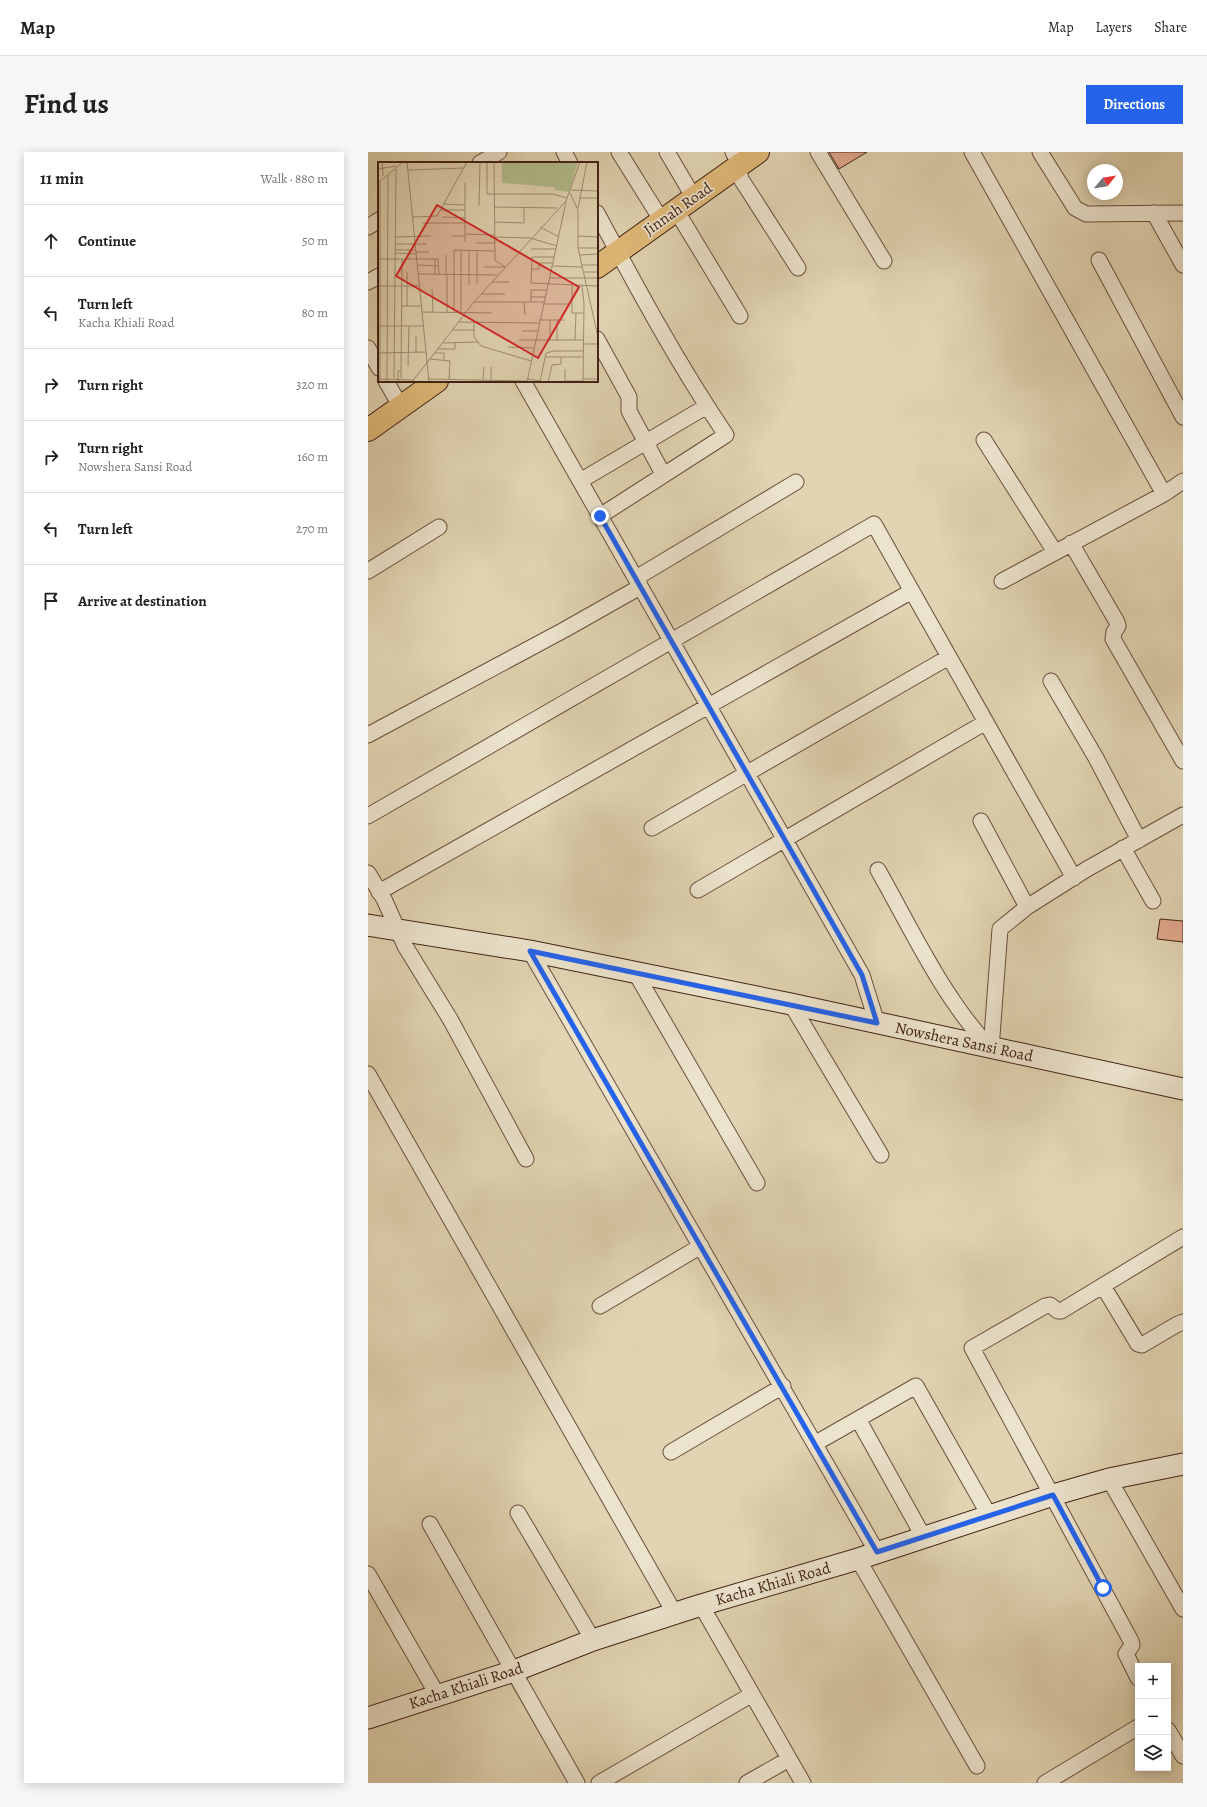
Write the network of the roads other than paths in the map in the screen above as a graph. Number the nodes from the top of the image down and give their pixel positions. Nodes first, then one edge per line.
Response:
1 (500, 152) edge
2 (564, 152) edge
3 (619, 152) edge
4 (667, 152) edge
5 (758, 152) edge
6 (818, 152) edge
7 (972, 152) edge
8 (1040, 152) edge
9 (736, 158) edge
10 (482, 162) edge
11 (569, 162) edge
12 (694, 198) junction
13 (1154, 213) junction
14 (1183, 213) edge
15 (598, 215) edge
16 (669, 216) junction
17 (378, 221) edge
18 (368, 227) edge
19 (618, 252) junction
20 (1099, 260) dead end
21 (884, 261) dead end
22 (1183, 265) edge
23 (598, 266) edge
24 (798, 268) dead end
25 (378, 277) edge
26 (368, 282) edge
27 (740, 316) dead end
28 (598, 341) edge
29 (368, 348) edge
30 (378, 366) edge
31 (387, 382) edge
32 (436, 382) edge
33 (524, 382) edge
34 (707, 406) junction
35 (401, 407) junction
36 (1183, 417) edge
37 (368, 430) edge
38 (984, 440) dead end
39 (647, 442) junction
40 (663, 474) junction
41 (580, 481) junction
42 (1183, 481) edge
43 (796, 482) dead end
44 (1164, 494) junction
45 (600, 516) junction
46 (439, 527) dead end
47 (1071, 543) junction
48 (1054, 552) junction
49 (368, 571) edge
50 (638, 582) junction
51 (1002, 582) dead end
52 (912, 591) junction
53 (671, 641) junction
54 (949, 657) junction
55 (1051, 681) dead end
56 (708, 706) junction
57 (986, 722) junction
58 (368, 735) edge
59 (1183, 761) edge
60 (747, 773) junction
61 (1183, 815) edge
62 (368, 816) edge
63 (981, 821) dead end
64 (652, 828) dead end
65 (785, 840) junction
66 (1139, 840) junction
67 (1123, 848) junction
68 (878, 870) dead end
69 (368, 873) edge
70 (1074, 878) junction
71 (698, 890) dead end
72 (379, 892) junction
73 (1153, 901) dead end
74 (1027, 907) junction
75 (368, 925) edge
76 (397, 929) junction
77 (530, 951) junction
78 (635, 972) junction
79 (791, 1004) junction
80 (877, 1023) junction
81 (991, 1049) junction
82 (368, 1074) edge
83 (1183, 1088) edge
84 (881, 1155) dead end
85 (526, 1159) dead end
86 (757, 1183) dead end
87 (1183, 1237) edge
88 (701, 1246) junction
89 (1103, 1286) junction
90 (600, 1306) dead end
91 (1183, 1322) edge
92 (783, 1386) junction
93 (858, 1419) junction
94 (816, 1444) junction
95 (671, 1452) dead end
96 (1183, 1464) edge
97 (1109, 1479) junction
98 (1053, 1495) junction
99 (518, 1513) dead end
100 (989, 1515) junction
101 (430, 1524) dead end
102 (923, 1536) junction
103 (877, 1552) junction
104 (858, 1559) junction
105 (369, 1577) edge
106 (700, 1605) junction
107 (1183, 1610) edge
108 (675, 1614) junction
109 (593, 1640) junction
110 (514, 1671) junction
111 (1135, 1672) edge
112 (751, 1695) junction
113 (438, 1696) junction
114 (368, 1718) edge
115 (1135, 1729) edge
116 (1171, 1735) edge
117 (1183, 1756) edge
118 (789, 1759) junction
119 (977, 1766) dead end
120 (577, 1783) edge
121 (599, 1783) edge
122 (747, 1783) edge
123 (803, 1783) edge
124 (1045, 1783) edge

1 - 10 street
2 - 11 street
3 - 16 street
4 - 12 street
5 - 9 main road, Jinnah Road
6 - 21 street
7 - 44 street
8 - 13 street
9 - 12 main road, Jinnah Road
9 - 24 street
12 - 16 main road, Jinnah Road
13 - 14 street
13 - 22 street
15 - 19 street
16 - 19 main road, Jinnah Road
16 - 27 street
17 - 18 street
19 - 23 main road, Jinnah Road
19 - 34 street
20 - 36 street
25 - 26 street
28 - 39 street
29 - 30 street
31 - 35 street
32 - 35 main road
33 - 41 street
34 - 39 street
34 - 40 street
35 - 37 main road
38 - 48 street
39 - 40 street
39 - 41 street
40 - 45 street
41 - 45 street
42 - 44 street
43 - 50 street
44 - 47 street
45 - 50 street
46 - 49 street
47 - 48 street
47 - 59 street
48 - 51 street
50 - 53 street
50 - 58 street
52 - 53 street
52 - 54 street
52 - 56 street
53 - 56 street
53 - 62 street
54 - 57 street
54 - 60 street
55 - 66 street
56 - 60 street
56 - 72 street
57 - 65 street
57 - 70 street
60 - 64 street
60 - 65 street
61 - 66 street
63 - 74 street
65 - 71 street
65 - 80 street
66 - 67 street
67 - 70 street
67 - 73 street
68 - 81 street
69 - 72 street
70 - 74 street
72 - 76 street
74 - 81 street
75 - 76 street, Nowshera Sansi Road
76 - 77 street, Nowshera Sansi Road
76 - 85 street
77 - 78 street, Nowshera Sansi Road
77 - 88 street
78 - 79 street, Nowshera Sansi Road
78 - 86 street
79 - 80 street, Nowshera Sansi Road
79 - 84 street
80 - 81 street, Nowshera Sansi Road
81 - 83 street, Nowshera Sansi Road
82 - 108 street
87 - 89 street
88 - 90 street
88 - 92 street
89 - 91 street
89 - 98 street
92 - 94 street
92 - 95 street
93 - 94 street
93 - 100 street
93 - 102 street
94 - 103 street
96 - 97 street, Kacha Khiali Road
97 - 98 street, Kacha Khiali Road
97 - 107 street
98 - 100 street, Kacha Khiali Road
98 - 111 street
99 - 109 street
100 - 102 street, Kacha Khiali Road
101 - 110 street
102 - 103 street, Kacha Khiali Road
103 - 104 street, Kacha Khiali Road
104 - 106 street, Kacha Khiali Road
104 - 119 street
105 - 113 street
106 - 108 street, Kacha Khiali Road
106 - 112 street
108 - 109 street, Kacha Khiali Road
109 - 110 street, Kacha Khiali Road
110 - 113 street, Kacha Khiali Road
110 - 120 street
112 - 118 street
112 - 121 street
113 - 114 street, Kacha Khiali Road
115 - 124 street
116 - 117 street
118 - 122 street
118 - 123 street

